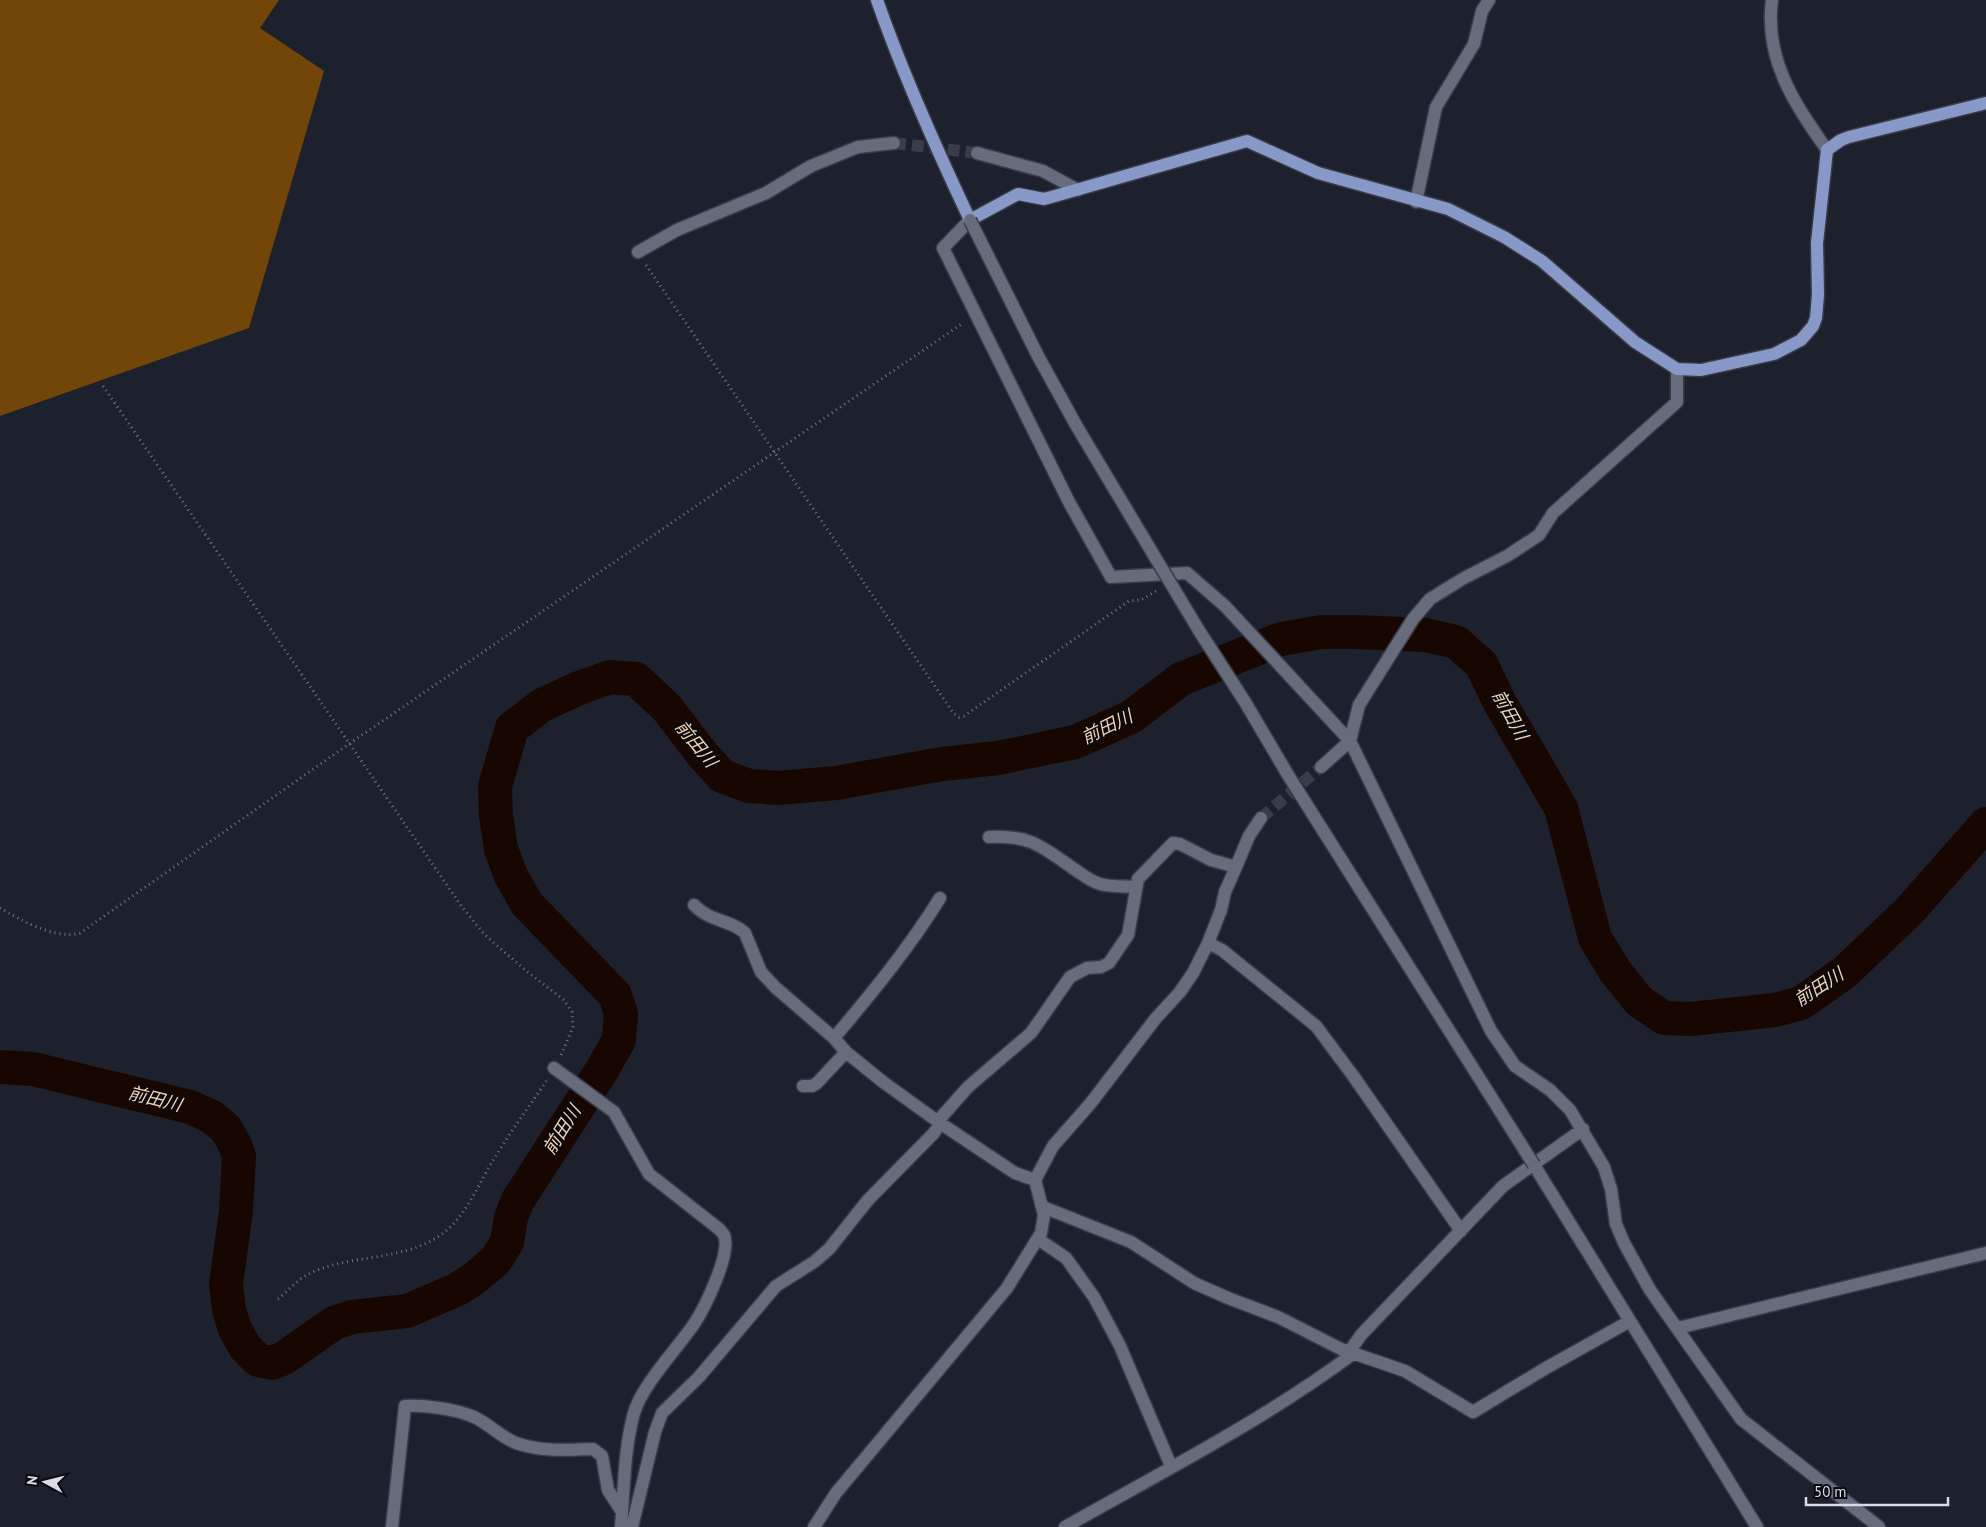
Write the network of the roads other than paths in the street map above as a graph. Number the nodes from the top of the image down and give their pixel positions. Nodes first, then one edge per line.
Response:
1 (877, 0) edge
2 (1489, 0) edge
3 (1772, 0) edge
4 (1986, 103) edge
5 (894, 144) tunnel mouth
6 (1827, 150) junction
7 (977, 153) tunnel mouth
8 (1078, 190) junction
9 (1416, 202) junction
10 (970, 220) junction
11 (638, 252) road end
12 (1677, 370) junction
13 (1350, 742) junction
14 (1322, 767) tunnel mouth
15 (1261, 818) tunnel mouth
16 (989, 837) dead end
17 (1236, 867) junction
18 (1135, 887) junction
19 (940, 898) dead end
20 (694, 905) dead end
21 (1208, 943) junction
22 (834, 1038) junction
23 (846, 1052) junction
24 (554, 1068) road end
25 (804, 1086) dead end
26 (939, 1123) junction
27 (1583, 1129) junction
28 (1534, 1165) junction
29 (1035, 1180) junction
30 (1043, 1207) junction
31 (1461, 1231) junction
32 (1038, 1239) junction
33 (1986, 1253) edge
34 (1630, 1322) junction
35 (1678, 1328) junction
36 (1351, 1353) junction
37 (1171, 1466) junction
38 (622, 1512) junction
39 (392, 1527) edge
40 (621, 1527) edge
41 (632, 1527) edge
42 (814, 1527) edge
43 (1065, 1527) edge
44 (1757, 1527) edge
45 (1879, 1527) edge

1 - 10 main road
2 - 9 street
3 - 6 street
4 - 6 main road
5 - 11 street
6 - 12 main road
7 - 8 street
8 - 9 main road
8 - 10 main road
9 - 12 main road
10 - 13 street
10 - 28 street, bridge
12 - 13 street
13 - 14 street
13 - 27 street
15 - 17 street
16 - 18 street
17 - 18 street
17 - 21 street
18 - 26 street
19 - 22 street
20 - 22 street
21 - 29 street
21 - 31 street
22 - 23 street
23 - 25 street
23 - 26 street
24 - 38 street
26 - 29 street
26 - 41 street
27 - 28 street
27 - 35 street
28 - 31 street
28 - 34 street
29 - 30 street
30 - 32 street
30 - 36 street
31 - 36 street
32 - 37 street
32 - 42 street
33 - 35 street
34 - 36 street
34 - 44 street
35 - 45 street
36 - 37 street
37 - 43 street
38 - 39 street
38 - 40 street

